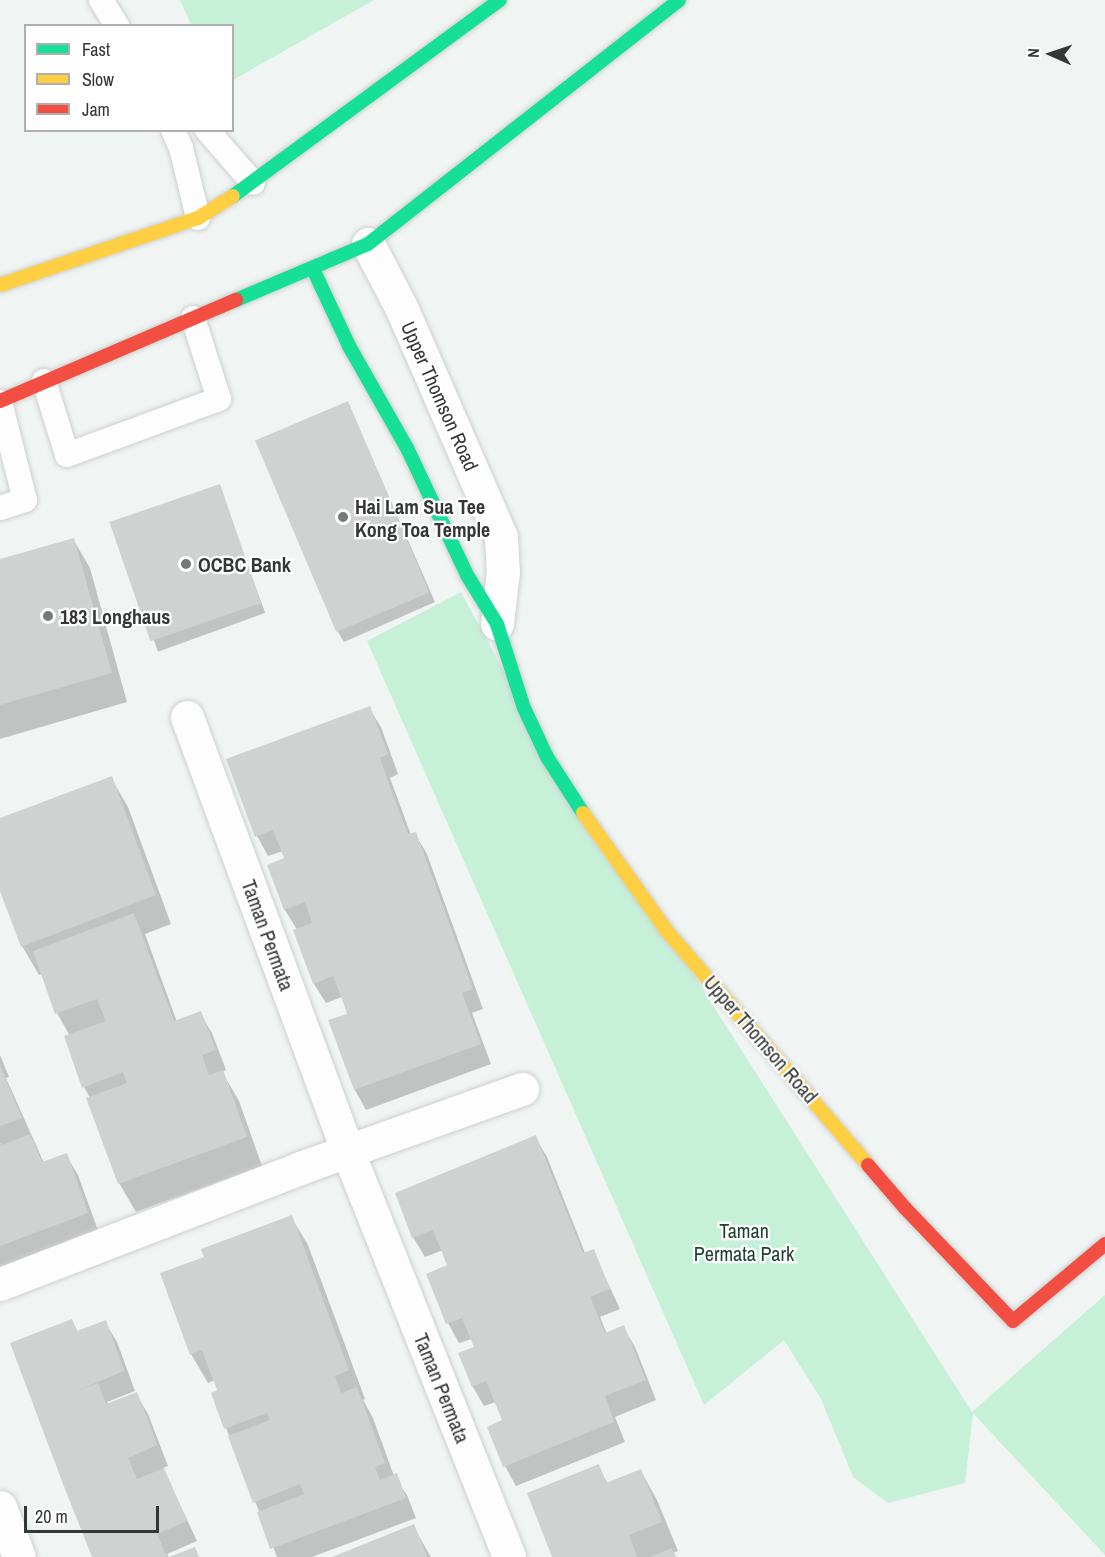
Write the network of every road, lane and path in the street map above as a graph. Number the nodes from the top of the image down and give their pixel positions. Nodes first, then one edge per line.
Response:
1 (101, 0) edge
2 (500, 0) edge
3 (679, 0) edge
4 (116, 24) edge
5 (174, 132) edge
6 (209, 132) edge
7 (254, 183) junction
8 (198, 218) junction
9 (368, 244) junction
10 (313, 270) junction
11 (0, 285) edge
12 (193, 318) junction
13 (44, 381) junction
14 (0, 401) edge
15 (0, 508) edge
16 (497, 624) junction
17 (187, 717) dead end
18 (522, 1089) dead end
19 (348, 1152) junction
20 (1105, 1245) edge
21 (0, 1284) edge
22 (0, 1507) edge
23 (19, 1557) edge
24 (509, 1557) edge

1 - 4 lane
2 - 7 main road
3 - 9 main road
5 - 8 lane
6 - 7 lane
7 - 8 main road
8 - 11 main road
9 - 10 main road
9 - 16 street, Upper Thomson Road
10 - 12 main road
10 - 16 main road, Upper Thomson Road
12 - 13 main road
12 - 13 lane
13 - 14 main road
14 - 15 lane
16 - 20 main road, Upper Thomson Road
17 - 19 street, Taman Permata
18 - 19 street
19 - 21 street
19 - 24 street, Taman Permata
22 - 23 street

